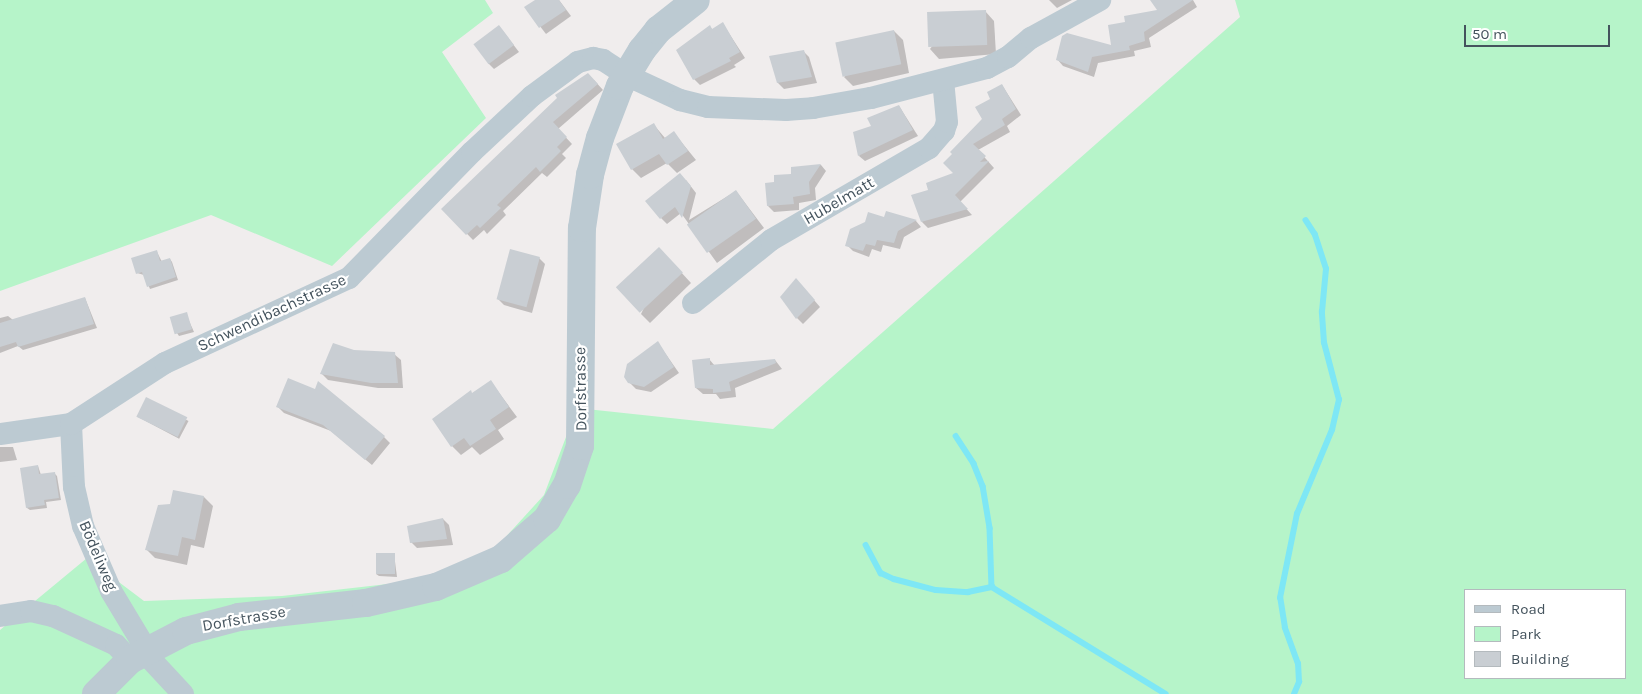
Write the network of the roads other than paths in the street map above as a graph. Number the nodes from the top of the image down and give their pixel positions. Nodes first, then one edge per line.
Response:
1 (696, 0) edge
2 (1100, 0) edge
3 (626, 75) junction
4 (944, 80) junction
5 (693, 304) dead end
6 (71, 424) junction
7 (0, 434) edge
8 (0, 616) edge
9 (140, 654) junction
10 (96, 694) edge
11 (183, 694) edge

1 - 3 street, Dorfstrasse
2 - 4 street
3 - 4 street
3 - 6 street, Schwendibachstrasse
3 - 9 street, Dorfstrasse
4 - 5 street, Hubelmatt
6 - 7 street, Schwendibachstrasse
6 - 9 street, Bödeliweg
8 - 9 street
9 - 10 street, Dorfstrasse
9 - 11 street

